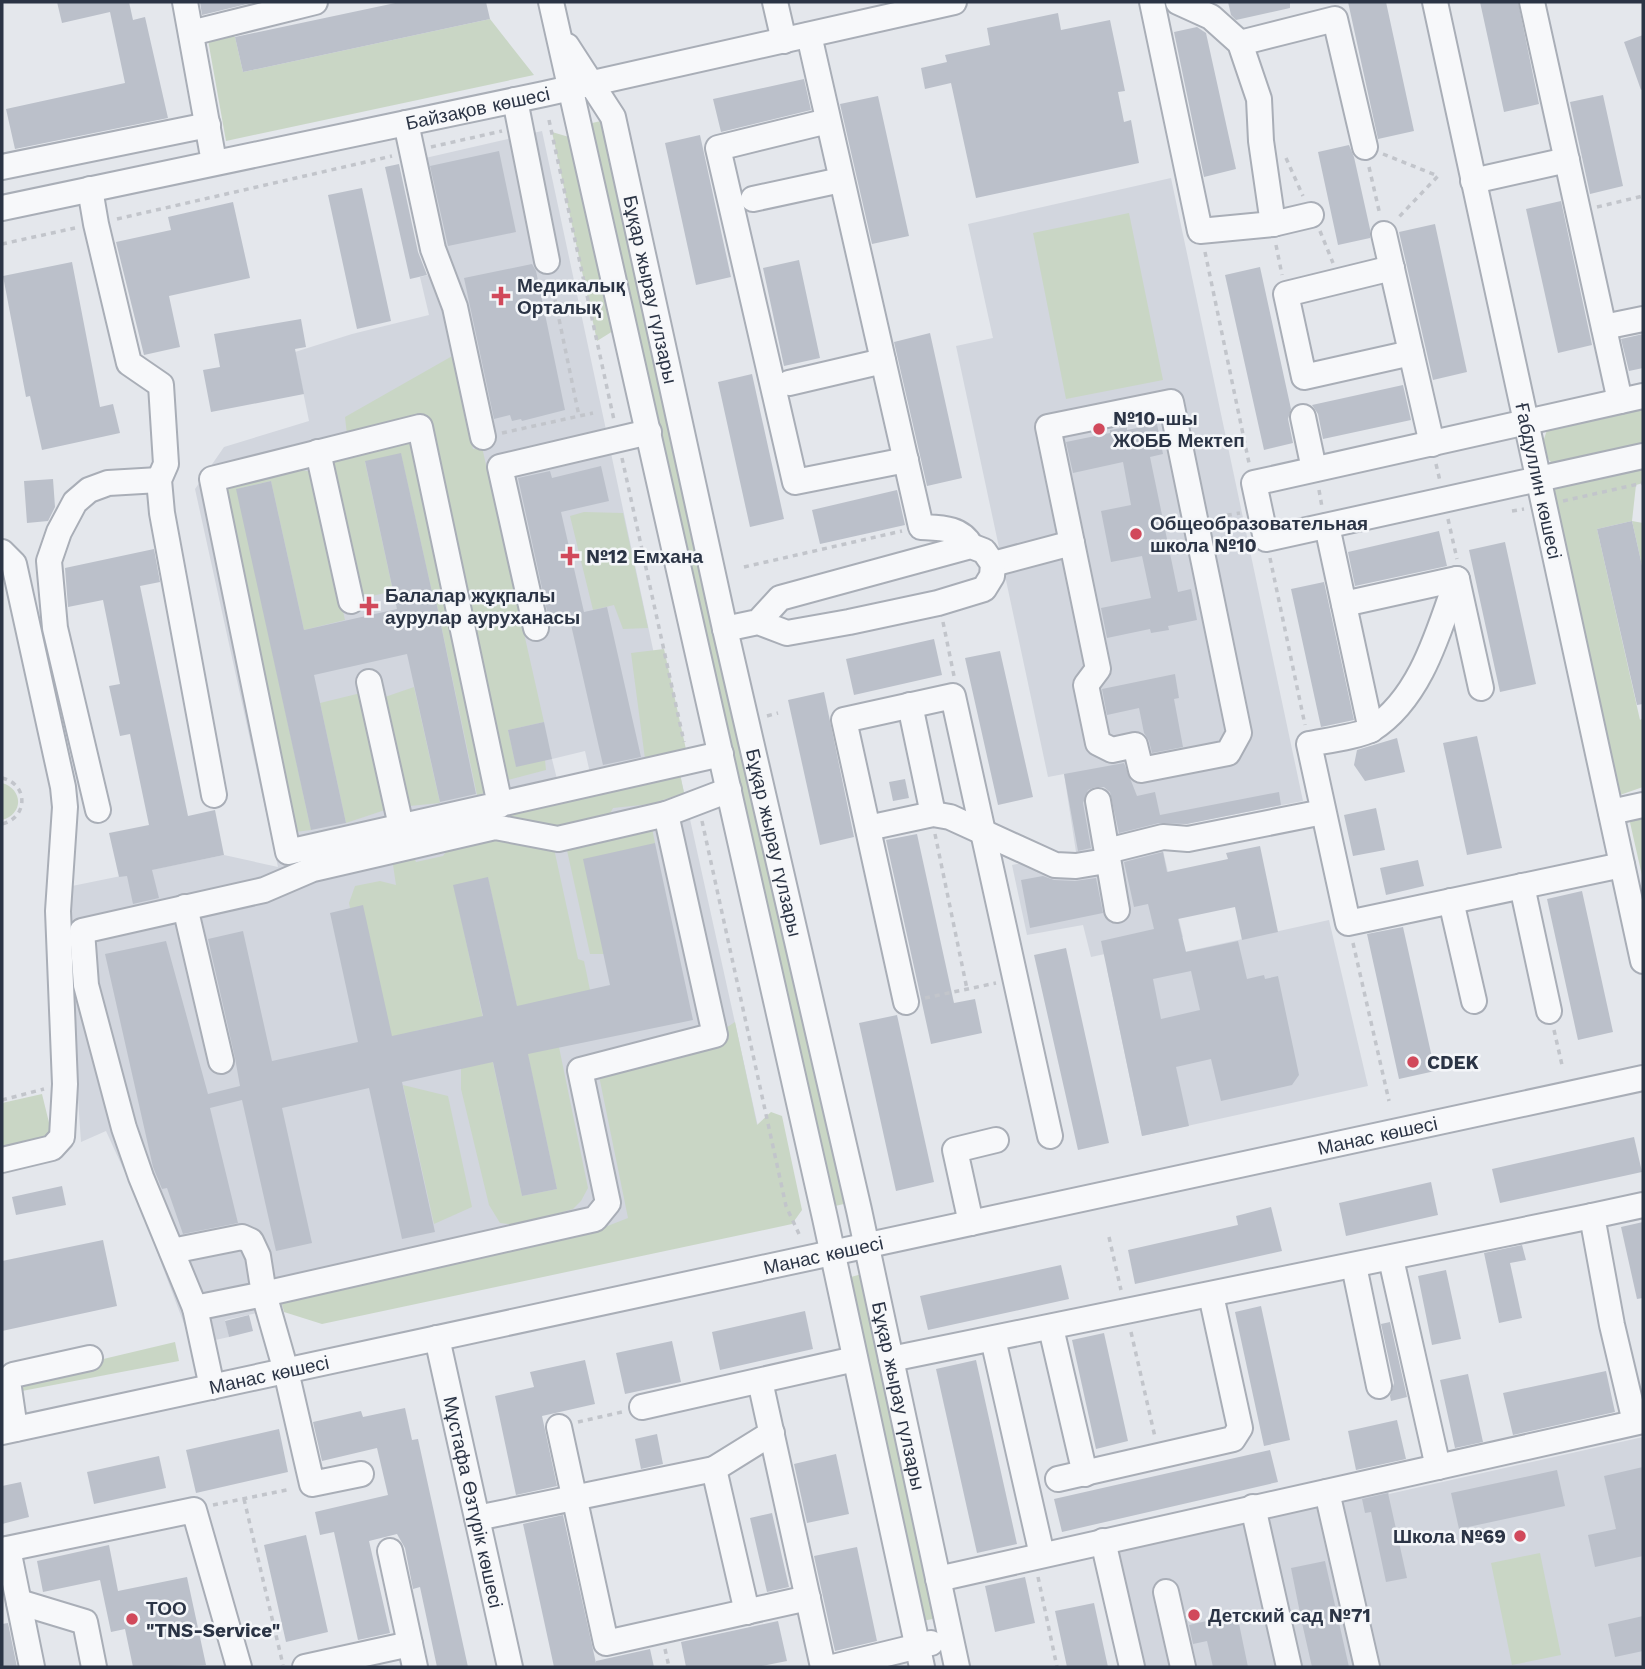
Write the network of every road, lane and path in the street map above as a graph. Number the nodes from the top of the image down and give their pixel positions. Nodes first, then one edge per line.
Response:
1 (185, 2) edge
2 (315, 2) edge
3 (551, 2) edge
4 (775, 2) edge
5 (954, 2) edge
6 (1152, 2) edge
7 (1178, 2) edge
8 (1435, 2) edge
9 (1532, 2) edge
10 (263, 8) edge
11 (191, 33) junction
12 (808, 35) junction
13 (784, 41) junction
14 (1240, 43) junction
15 (581, 86) junction
16 (515, 100) junction
17 (558, 119) dead end
18 (549, 120) junction
19 (828, 121) junction
20 (406, 123) junction
21 (208, 125) junction
22 (519, 127) junction
23 (1365, 147) junction
24 (412, 152) junction
25 (1285, 157) dead end
26 (1567, 160) junction
27 (214, 162) junction
28 (2, 167) edge
29 (841, 180) junction
30 (1473, 181) junction
31 (90, 189) junction
32 (1643, 196) edge
33 (753, 199) dead end
34 (2, 208) edge
35 (1578, 211) junction
36 (1311, 215) junction
37 (96, 224) junction
38 (1273, 224) junction
39 (1200, 231) junction
40 (1384, 234) junction
41 (2, 244) edge
42 (547, 261) joint
43 (1392, 268) junction
44 (1338, 282) junction
45 (1286, 295) junction
46 (1643, 318) edge
47 (1604, 327) junction
48 (1411, 353) junction
49 (883, 361) junction
50 (789, 383) dead end
51 (1632, 398) edge
52 (593, 413) dead end
53 (579, 416) junction
54 (1303, 417) dead end
55 (1526, 423) junction
56 (649, 432) junction
57 (483, 438) joint
58 (618, 439) junction
59 (1432, 444) junction
60 (318, 452) junction
61 (1643, 456) edge
62 (905, 460) junction
63 (1314, 469) junction
64 (159, 480) junction
65 (1538, 480) junction
66 (1254, 482) junction
67 (1643, 483) edge
68 (1544, 505) junction
69 (1259, 509) junction
70 (1513, 511) dead end
71 (1195, 522) junction
72 (1327, 526) junction
73 (921, 527) junction
74 (1266, 539) junction
75 (1072, 543) junction
76 (971, 546) junction
77 (2, 552) edge
78 (993, 564) junction
79 (744, 567) dead end
80 (1457, 579) junction
81 (351, 601) dead end
82 (1344, 604) junction
83 (758, 622) junction
84 (536, 628) dead end
85 (725, 629) junction
86 (369, 682) dead end
87 (1481, 688) dead end
88 (910, 705) junction
89 (778, 713) dead end
90 (761, 718) dead end
91 (1371, 730) junction
92 (1309, 744) junction
93 (721, 754) junction
94 (689, 761) junction
95 (2, 778) edge
96 (729, 790) junction
97 (214, 795) dead end
98 (698, 801) junction
99 (1098, 801) dead end
100 (1643, 804) edge
101 (500, 805) junction
102 (98, 810) dead end
103 (1324, 812) junction
104 (1611, 812) junction
105 (666, 814) junction
106 (933, 814) junction
107 (2, 824) edge
108 (401, 826) junction
109 (868, 828) junction
110 (984, 832) junction
111 (1107, 856) junction
112 (1622, 864) junction
113 (1522, 886) junction
114 (1451, 901) junction
115 (185, 907) junction
116 (1116, 910) dead end
117 (1348, 923) junction
118 (1643, 961) edge
119 (1016, 979) junction
120 (967, 989) junction
121 (1474, 1001) dead end
122 (906, 1002) joint
123 (1549, 1011) joint
124 (221, 1060) dead end
125 (1562, 1065) dead end
126 (1643, 1078) edge
127 (65, 1084) junction
128 (2, 1100) edge
129 (1389, 1101) dead end
130 (1050, 1136) dead end
131 (996, 1140) dead end
132 (2, 1160) edge
133 (1643, 1205) edge
134 (1592, 1216) junction
135 (971, 1223) junction
136 (799, 1234) dead end
137 (1109, 1237) dead end
138 (867, 1245) junction
139 (172, 1251) junction
140 (832, 1253) junction
141 (1391, 1259) junction
142 (1354, 1266) junction
143 (264, 1294) junction
144 (1211, 1295) junction
145 (195, 1308) junction
146 (1126, 1312) junction
147 (1051, 1328) junction
148 (437, 1338) junction
149 (993, 1339) junction
150 (90, 1358) dead end
151 (855, 1359) junction
152 (891, 1359) junction
153 (286, 1371) junction
154 (760, 1381) junction
155 (1379, 1386) dead end
156 (212, 1387) junction
157 (642, 1407) joint
158 (1639, 1421) edge
159 (559, 1427) joint
160 (8, 1431) edge
161 (772, 1433) junction
162 (1159, 1456) junction
163 (1438, 1467) junction
164 (714, 1469) junction
165 (361, 1474) dead end
166 (1084, 1474) junction
167 (1058, 1479) dead end
168 (312, 1484) junction
169 (1327, 1492) junction
170 (575, 1498) junction
171 (244, 1499) junction
172 (1253, 1507) junction
173 (194, 1510) junction
174 (477, 1518) junction
175 (1103, 1541) junction
176 (5, 1550) edge
177 (390, 1551) dead end
178 (1042, 1555) junction
179 (938, 1579) junction
180 (1166, 1592) dead end
181 (808, 1598) junction
182 (19, 1602) junction
183 (747, 1612) junction
184 (951, 1638) junction
185 (413, 1656) edge
186 (920, 1657) edge
187 (33, 1667) edge
188 (94, 1667) edge
189 (239, 1667) edge
190 (283, 1667) edge
191 (305, 1667) edge
192 (510, 1667) edge
193 (823, 1667) edge
194 (834, 1667) edge
195 (957, 1667) edge
196 (1057, 1667) edge
197 (1132, 1667) edge
198 (1183, 1667) edge
199 (1289, 1667) edge
200 (1367, 1667) edge

1 - 11 street
2 - 10 street
3 - 15 street, Бұқар жырау гүлзары
4 - 13 street
5 - 12 street, Байзақов көшесі
6 - 39 street
7 - 14 street
8 - 30 street, Ғабдуллин көшесі
9 - 26 street
10 - 11 street
11 - 21 street
12 - 13 street, Байзақов көшесі
12 - 19 street
13 - 15 street, Байзақов көшесі
14 - 23 street
14 - 38 street
15 - 16 street, Байзақов көшесі
15 - 56 street, Бұқар жырау гүлзары
15 - 85 street, Бұқар жырау гүлзары
16 - 20 street, Байзақов көшесі
16 - 22 street
17 - 18 path
18 - 22 path
18 - 58 path
19 - 29 street
19 - 62 street
20 - 24 street
20 - 27 street, Байзақов көшесі
21 - 27 street
21 - 28 street
22 - 24 path
22 - 42 street
23 - 40 path
23 - 40 path
24 - 37 path
24 - 57 street
25 - 36 path
26 - 30 street
26 - 35 street
27 - 31 street, Байзақов көшесі
29 - 33 street
29 - 49 street
30 - 55 street, Ғабдуллин көшесі
31 - 34 street, Байзақов көшесі
31 - 37 street
32 - 35 path
35 - 47 street
36 - 38 street
36 - 44 path
37 - 41 path
37 - 64 street
38 - 39 street
38 - 45 path
39 - 66 path
40 - 43 street
42 - 53 path
43 - 44 street
43 - 48 street
44 - 45 street
45 - 48 street
46 - 47 street
47 - 51 street
48 - 59 street
49 - 50 street
49 - 62 street
51 - 55 street
52 - 53 path
53 - 57 path
54 - 63 street
55 - 59 street
55 - 65 street, Ғабдуллин көшесі
56 - 58 street
56 - 93 street, Бұқар жырау гүлзары
58 - 84 street
58 - 94 path
59 - 63 street
60 - 81 street
60 - 101 street
60 - 108 street
61 - 65 street
62 - 73 street
63 - 66 street
63 - 72 path
64 - 97 street
64 - 102 street
65 - 68 street, Ғабдуллин көшесі
65 - 72 street
66 - 69 street
67 - 68 path
68 - 70 path
68 - 104 street, Ғабдуллин көшесі
69 - 71 path
69 - 74 street
71 - 75 street
71 - 75 street
72 - 74 street
72 - 82 street
73 - 76 street
73 - 79 path
74 - 92 path
75 - 78 street
76 - 78 street
76 - 83 street
77 - 127 street
78 - 83 street
80 - 82 street
80 - 87 street
80 - 91 street
82 - 91 street
83 - 85 street
85 - 138 street, Бұқар жырау гүлзары
86 - 108 street
88 - 106 street
88 - 109 street
88 - 110 street
89 - 90 path
91 - 92 street
92 - 103 street
93 - 94 street
93 - 96 street, Бұқар жырау гүлзары
94 - 101 street
95 - 107 path
96 - 98 street
96 - 140 street, Бұқар жырау гүлзары
98 - 105 street
98 - 136 path
99 - 111 street
100 - 104 street
101 - 108 street
103 - 111 street
103 - 117 street
104 - 112 street, Ғабдуллин көшесі
105 - 115 street
105 - 143 street
106 - 109 street
106 - 110 street
106 - 120 path
109 - 122 street
110 - 111 street
110 - 119 street
111 - 116 street
112 - 113 street
112 - 118 street, Ғабдуллин көшесі
113 - 114 street
113 - 123 street
114 - 117 street
114 - 121 street
115 - 124 street
115 - 139 street
117 - 129 path
119 - 120 path
119 - 130 street
120 - 122 path
123 - 125 path
126 - 135 street, Манас көшесі
127 - 128 path
127 - 132 street
131 - 135 street
133 - 134 street
134 - 141 street
134 - 158 street
135 - 138 street, Манас көшесі
137 - 146 path
138 - 140 street, Манас көшесі
138 - 152 street, Бұқар жырау гүлзары
139 - 143 street
139 - 145 street
140 - 148 street, Манас көшесі
140 - 151 street, Бұқар жырау гүлзары
141 - 142 street
141 - 163 street
142 - 144 street
142 - 155 street
143 - 145 street
143 - 153 street
144 - 146 street
144 - 162 street
145 - 156 street
146 - 147 street
146 - 162 path
147 - 149 street
147 - 166 street
148 - 153 street, Манас көшесі
148 - 174 street, Мұстафа Өзтүрік көшесі
149 - 152 street
149 - 178 street
150 - 160 street
151 - 154 street
151 - 186 street, Бұқар жырау гүлзары
152 - 179 street, Бұқар жырау гүлзары
153 - 156 street, Манас көшесі
153 - 168 street
154 - 157 street
154 - 161 street
156 - 160 street, Манас көшесі
157 - 159 path
158 - 163 street
159 - 170 street
161 - 164 street
161 - 181 street
162 - 166 street
163 - 169 street
164 - 170 street
164 - 183 street
165 - 168 street
166 - 167 street
168 - 171 path
169 - 172 street
169 - 200 street
170 - 174 street
170 - 183 street
171 - 173 path
171 - 190 path
172 - 175 street
172 - 199 street
173 - 176 street
173 - 189 street
174 - 192 street, Мұстафа Өзтүрік көшесі
175 - 178 street
175 - 197 street
176 - 182 street
177 - 185 street
178 - 179 street
178 - 196 path
179 - 184 street, Бұқар жырау гүлзары
180 - 198 street
181 - 183 street
181 - 193 street
182 - 187 street
182 - 188 street
184 - 186 street
184 - 195 street, Бұқар жырау гүлзары
185 - 191 street
186 - 194 street

